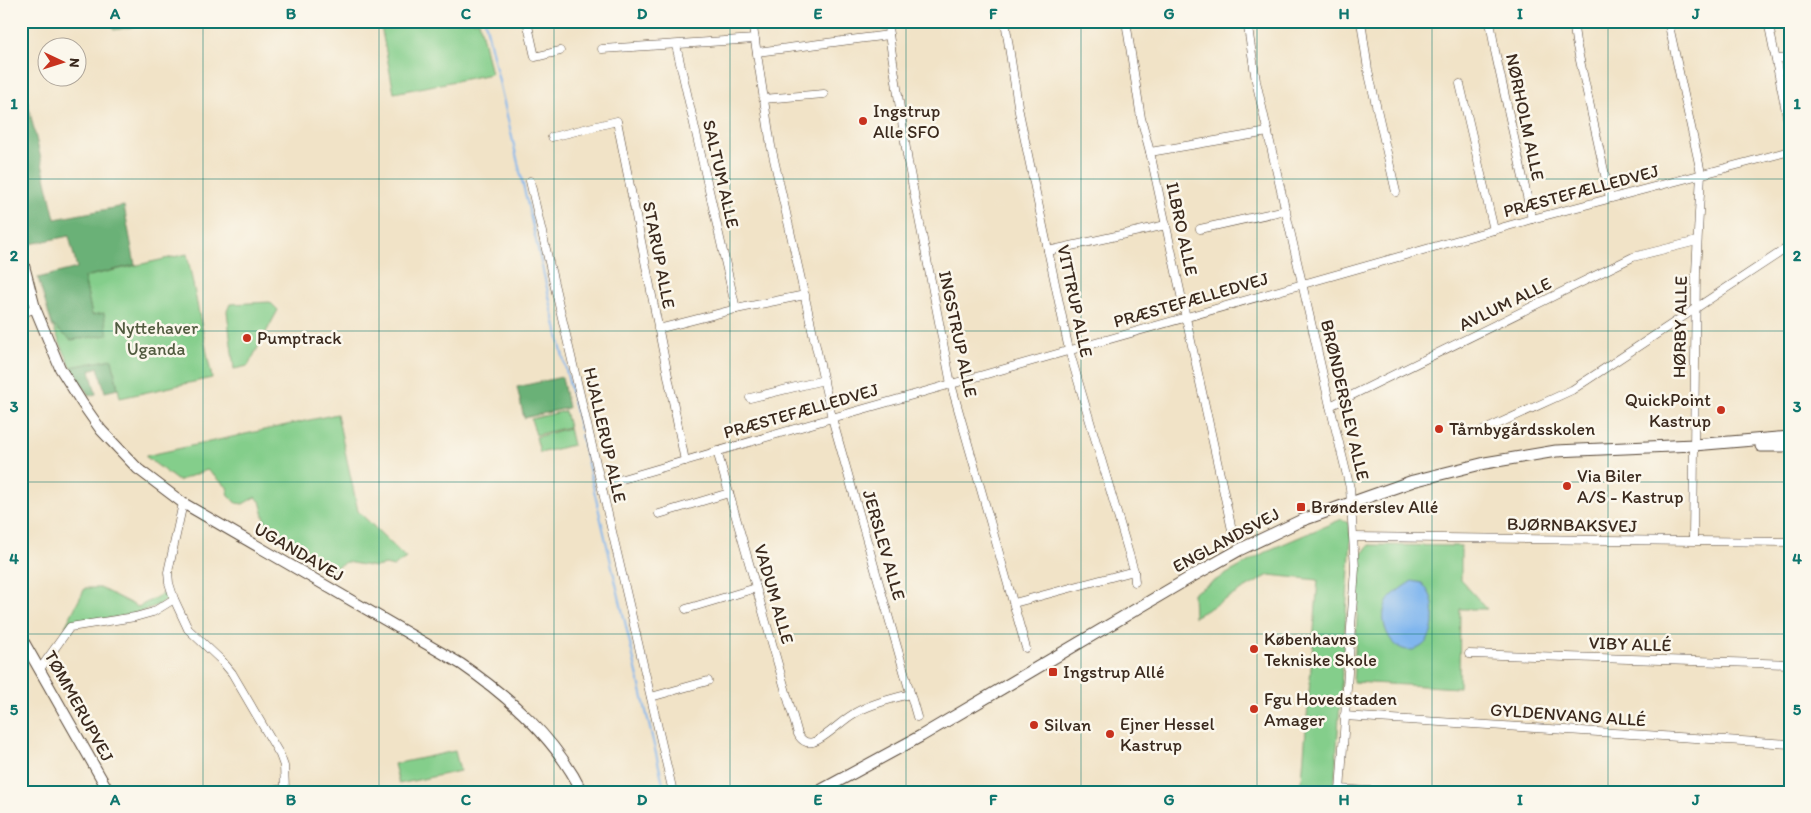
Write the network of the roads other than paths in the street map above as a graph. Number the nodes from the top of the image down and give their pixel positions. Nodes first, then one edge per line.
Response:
1 (527, 21) edge
2 (752, 21) edge
3 (887, 21) edge
4 (1005, 21) edge
5 (1126, 21) edge
6 (1247, 21) edge
7 (1361, 21) edge
8 (1490, 21) edge
9 (1573, 21) edge
10 (1668, 21) edge
11 (1768, 21) edge
12 (889, 35) junction
13 (754, 39) junction
14 (676, 46) junction
15 (602, 49) dead end
16 (560, 51) dead end
17 (757, 52) junction
18 (1790, 58) edge
19 (1776, 59) junction
20 (1460, 84) dead end
21 (824, 94) dead end
22 (763, 99) junction
23 (1790, 131) edge
24 (1268, 132) junction
25 (552, 138) dead end
26 (1790, 151) edge
27 (1150, 152) junction
28 (1701, 173) junction
29 (530, 181) dead end
30 (1396, 192) dead end
31 (1610, 198) junction
32 (1286, 210) junction
33 (1532, 219) junction
34 (1166, 225) junction
35 (1200, 230) dead end
36 (1494, 230) junction
37 (1697, 241) junction
38 (1790, 246) edge
39 (1048, 251) junction
40 (21, 254) edge
41 (1303, 284) junction
42 (805, 294) junction
43 (35, 308) junction
44 (736, 309) junction
45 (1695, 310) junction
46 (21, 314) edge
47 (1186, 318) junction
48 (658, 329) junction
49 (1068, 350) junction
50 (824, 380) junction
51 (951, 384) junction
52 (750, 398) dead end
53 (1330, 406) junction
54 (832, 418) junction
55 (1478, 433) dead end
56 (1790, 437) edge
57 (1694, 445) junction
58 (1790, 446) edge
59 (717, 451) junction
60 (685, 461) junction
61 (602, 485) junction
62 (729, 494) junction
63 (1352, 503) junction
64 (183, 504) junction
65 (659, 514) dead end
66 (1232, 530) dead end
67 (1354, 537) junction
68 (1692, 540) junction
69 (1790, 542) edge
70 (1134, 571) junction
71 (1136, 582) dead end
72 (756, 588) junction
73 (174, 599) junction
74 (1014, 603) junction
75 (686, 610) dead end
76 (21, 637) edge
77 (1026, 648) dead end
78 (1469, 654) dead end
79 (1790, 664) edge
80 (40, 669) junction
81 (708, 681) dead end
82 (910, 694) junction
83 (651, 697) junction
84 (1344, 716) junction
85 (917, 717) dead end
86 (1790, 744) edge
87 (1340, 790) edge
88 (108, 792) edge
89 (264, 792) edge
90 (582, 792) edge
91 (673, 792) edge
92 (818, 792) edge
93 (1384, 792) edge

1 - 16 street
2 - 13 street, JERSLEV ALLE
3 - 12 street, INGSTRUP ALLE
4 - 39 street, VITTRUP ALLE
5 - 27 street, ILBRO ALLE
6 - 24 street, BRØNDERSLEV ALLE
7 - 30 street
8 - 33 street, NØRHOLM ALLE
9 - 31 street
10 - 28 street, HØRBY ALLE
11 - 19 street
12 - 17 street
12 - 51 street, INGSTRUP ALLE
13 - 14 street
13 - 17 street, JERSLEV ALLE
14 - 15 street
14 - 44 street, SALTUM ALLE
17 - 22 street, JERSLEV ALLE
18 - 19 street
19 - 23 street
20 - 36 street
21 - 22 street
22 - 42 street, JERSLEV ALLE
24 - 27 street
24 - 32 street, BRØNDERSLEV ALLE
25 - 48 street, STARUP ALLE
26 - 28 street, PRÆSTEFÆLLEDVEJ
27 - 34 street, ILBRO ALLE
28 - 31 street, PRÆSTEFÆLLEDVEJ
28 - 37 street, HØRBY ALLE
29 - 61 street, HJALLERUP ALLE
31 - 33 street, PRÆSTEFÆLLEDVEJ
32 - 35 street
32 - 41 street, BRØNDERSLEV ALLE
33 - 36 street, PRÆSTEFÆLLEDVEJ
34 - 39 street
34 - 47 street, ILBRO ALLE
36 - 41 street, PRÆSTEFÆLLEDVEJ
37 - 45 street, HØRBY ALLE
37 - 53 street, AVLUM ALLE
38 - 45 street
39 - 49 street, VITTRUP ALLE
40 - 43 street, UGANDAVEJ
41 - 47 street, PRÆSTEFÆLLEDVEJ
41 - 53 street, BRØNDERSLEV ALLE
42 - 44 street
42 - 50 street, JERSLEV ALLE
43 - 46 street
43 - 64 street, UGANDAVEJ
44 - 48 street
45 - 55 street
45 - 57 street, HØRBY ALLE
47 - 49 street, PRÆSTEFÆLLEDVEJ
47 - 66 street, ILBRO ALLE
48 - 60 street, STARUP ALLE
49 - 51 street, PRÆSTEFÆLLEDVEJ
49 - 70 street, VITTRUP ALLE
50 - 52 street
50 - 54 street, JERSLEV ALLE
51 - 54 street, PRÆSTEFÆLLEDVEJ
51 - 74 street, INGSTRUP ALLE
53 - 63 street, BRØNDERSLEV ALLE
54 - 59 street, PRÆSTEFÆLLEDVEJ
54 - 82 street, JERSLEV ALLE
56 - 57 main road, ENGLANDSVEJ
57 - 58 main road, ENGLANDSVEJ
57 - 63 main road, ENGLANDSVEJ
57 - 68 street, HØRBY ALLE
59 - 60 street, PRÆSTEFÆLLEDVEJ
59 - 62 street, VADUM ALLE
60 - 61 street, PRÆSTEFÆLLEDVEJ
61 - 83 street, HJALLERUP ALLE
62 - 65 street
62 - 72 street, VADUM ALLE
63 - 67 street, BRØNDERSLEV ALLE
63 - 92 main road, ENGLANDSVEJ
64 - 73 street
64 - 90 street, UGANDAVEJ
67 - 68 street, BJØRNBAKSVEJ
67 - 84 street, BRØNDERSLEV ALLE
68 - 69 street, BJØRNBAKSVEJ
70 - 71 street, VITTRUP ALLE
70 - 74 street
72 - 75 street
72 - 82 street, VADUM ALLE
73 - 80 street
73 - 89 street
74 - 77 street, INGSTRUP ALLE
76 - 80 street, TØMMERUPVEJ
78 - 79 street, VIBY ALLÉ
80 - 88 street, TØMMERUPVEJ
81 - 83 street
82 - 85 street, JERSLEV ALLE
83 - 91 street, HJALLERUP ALLE
84 - 86 street, GYLDENVANG ALLÉ
84 - 87 street, BRØNDERSLEV ALLE
87 - 93 street

